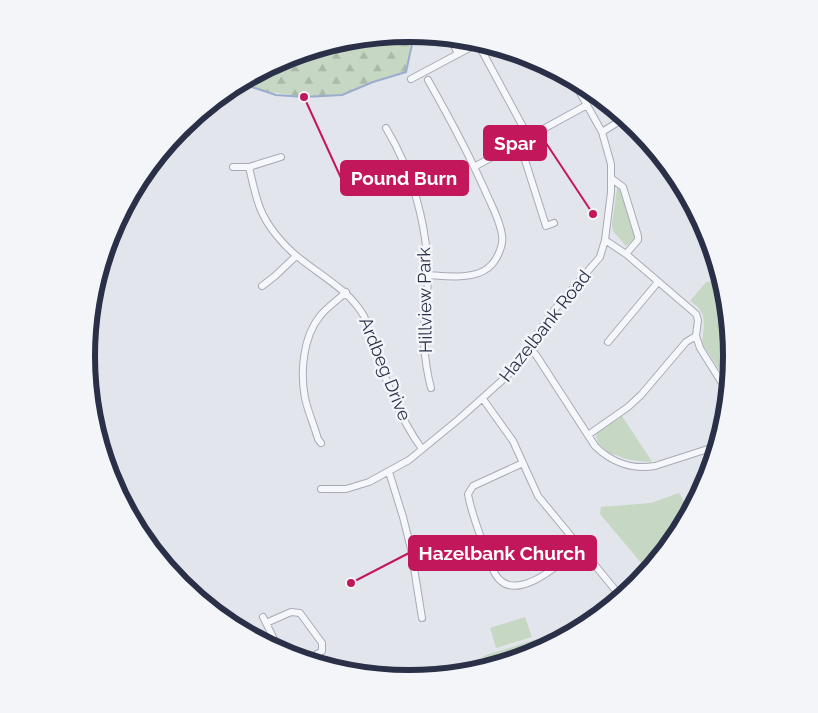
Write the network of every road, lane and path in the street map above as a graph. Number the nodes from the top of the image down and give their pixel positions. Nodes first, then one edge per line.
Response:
1 (455, 46) edge
2 (468, 49) edge
3 (482, 51) dead end
4 (458, 54) junction
5 (411, 79) dead end
6 (428, 80) dead end
7 (580, 93) edge
8 (587, 106) junction
9 (618, 122) edge
10 (386, 128) dead end
11 (602, 132) junction
12 (529, 138) junction
13 (517, 144) junction
14 (281, 157) dead end
15 (233, 167) dead end
16 (249, 167) junction
17 (474, 168) junction
18 (612, 179) junction
19 (554, 223) dead end
20 (605, 240) junction
21 (626, 254) junction
22 (296, 256) junction
23 (428, 276) junction
24 (658, 282) junction
25 (262, 286) dead end
26 (346, 292) junction
27 (696, 336) junction
28 (608, 342) dead end
29 (529, 347) junction
30 (721, 382) edge
31 (431, 388) dead end
32 (483, 399) junction
33 (588, 434) junction
34 (322, 443) dead end
35 (422, 449) junction
36 (709, 449) edge
37 (522, 463) junction
38 (389, 472) junction
39 (320, 489) dead end
40 (581, 547) junction
41 (617, 592) edge
42 (422, 618) dead end
43 (271, 639) edge
44 (314, 656) edge

1 - 4 street
2 - 4 street
3 - 12 street
4 - 5 street
6 - 17 street
7 - 8 street, Hazelbank Road
8 - 11 street, Hazelbank Road
8 - 12 street
9 - 11 street
10 - 23 street, Hillview Park
11 - 18 street, Hazelbank Road
12 - 13 street
13 - 17 street
13 - 19 street
14 - 16 street
15 - 16 street
16 - 22 street, Ardbeg Drive
17 - 23 street
18 - 20 street, Hazelbank Road
18 - 21 street
20 - 21 street
20 - 29 street, Hazelbank Road
21 - 24 street
22 - 25 street
22 - 26 street, Ardbeg Drive
23 - 31 street, Hillview Park
24 - 27 street
24 - 28 street
26 - 34 street
26 - 35 street, Ardbeg Drive
27 - 30 street
27 - 33 street
29 - 32 street, Hazelbank Road
29 - 33 street
32 - 35 street, Hazelbank Road
32 - 37 street
33 - 36 street
35 - 38 street, Hazelbank Road
37 - 40 street
37 - 40 street
38 - 39 street, Hazelbank Road
38 - 42 street
40 - 41 street
43 - 44 street

